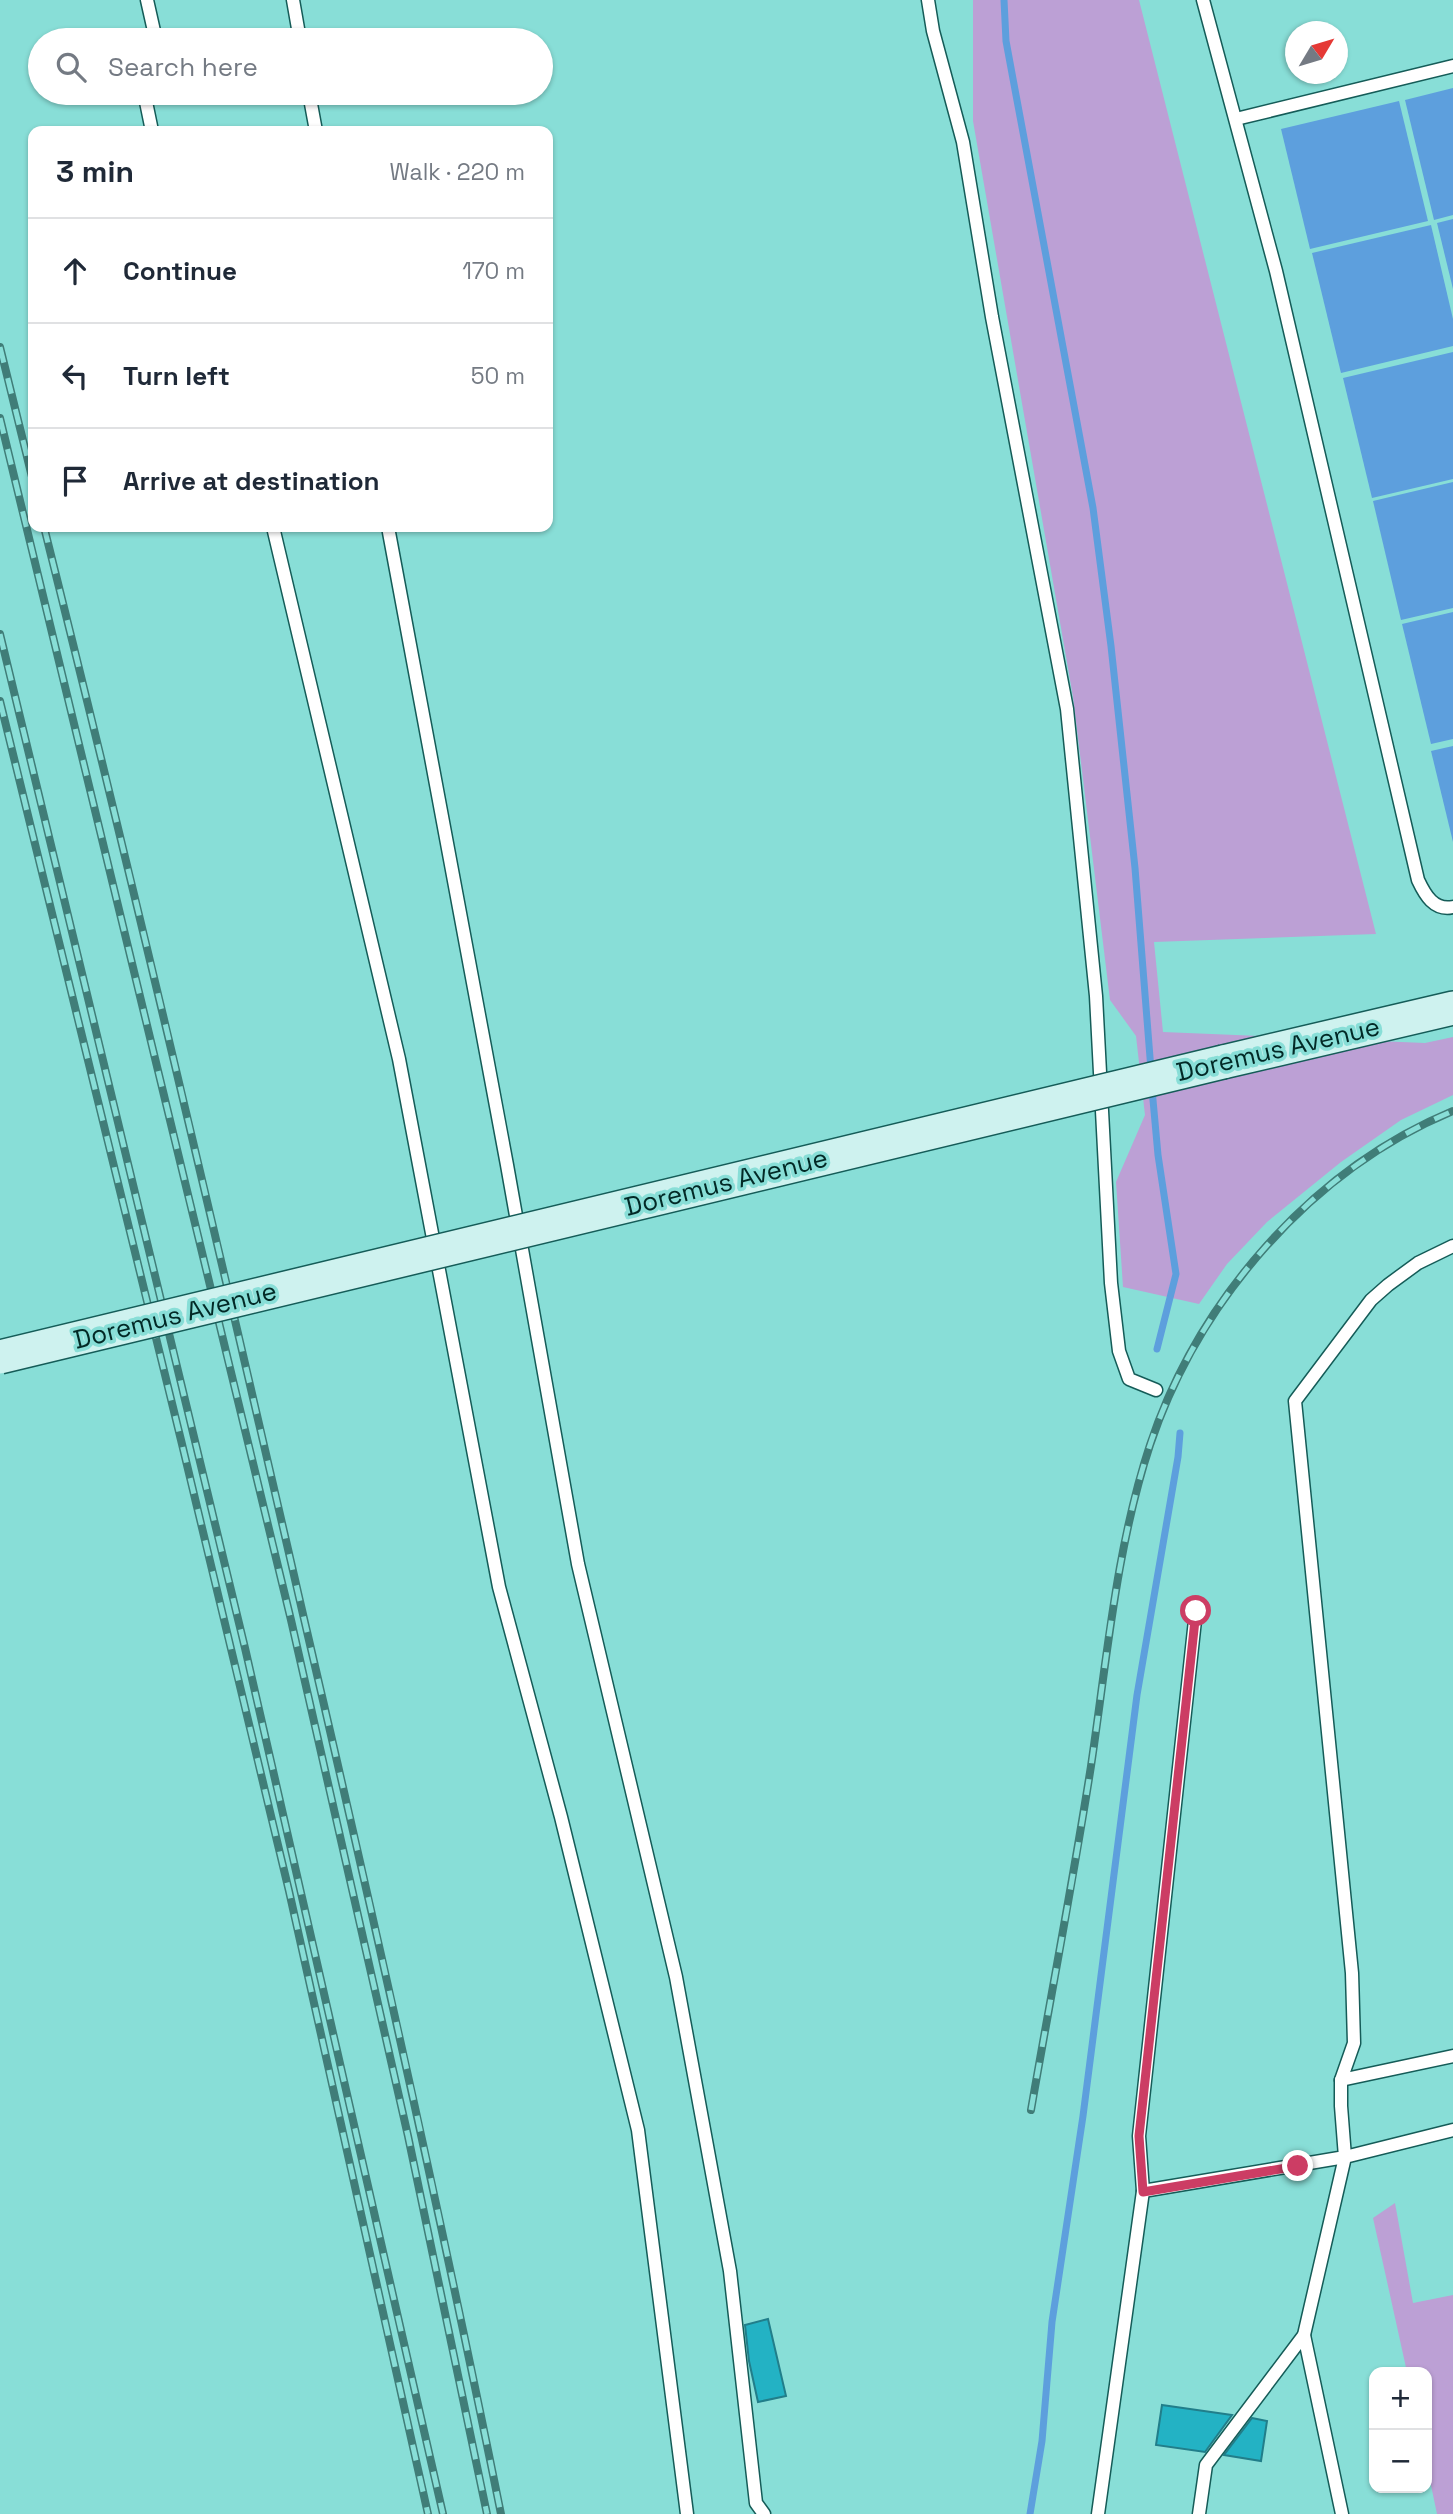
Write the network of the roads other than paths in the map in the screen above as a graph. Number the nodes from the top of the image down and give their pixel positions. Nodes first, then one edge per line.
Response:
1 (147, 0) edge
2 (293, 0) edge
3 (928, 0) edge
4 (1203, 0) edge
5 (153, 28) edge
6 (298, 28) edge
7 (1453, 66) edge
8 (147, 105) edge
9 (311, 105) edge
10 (1236, 119) junction
11 (151, 126) edge
12 (315, 126) edge
13 (274, 532) edge
14 (389, 532) edge
15 (1453, 907) edge
16 (1453, 1009) edge
17 (1453, 1246) edge
18 (0, 1357) edge
19 (1156, 1390) dead end
20 (1196, 1611) dead end
21 (1453, 2056) edge
22 (1341, 2080) junction
23 (1453, 2130) edge
24 (1345, 2157) junction
25 (1143, 2192) junction
26 (1304, 2334) junction
27 (687, 2514) edge
28 (764, 2514) edge
29 (1098, 2514) edge
30 (1199, 2514) edge
31 (1342, 2514) edge

1 - 5 lane
2 - 6 lane
3 - 19 lane
4 - 10 lane
7 - 10 lane
8 - 11 lane
9 - 12 lane
10 - 15 lane
13 - 27 lane
14 - 28 lane
16 - 18 main road, Doremus Avenue, bridge
17 - 22 lane
20 - 25 lane
21 - 22 lane
22 - 24 lane
23 - 24 lane
24 - 25 lane
24 - 26 lane
25 - 29 lane
26 - 30 lane
26 - 31 lane

